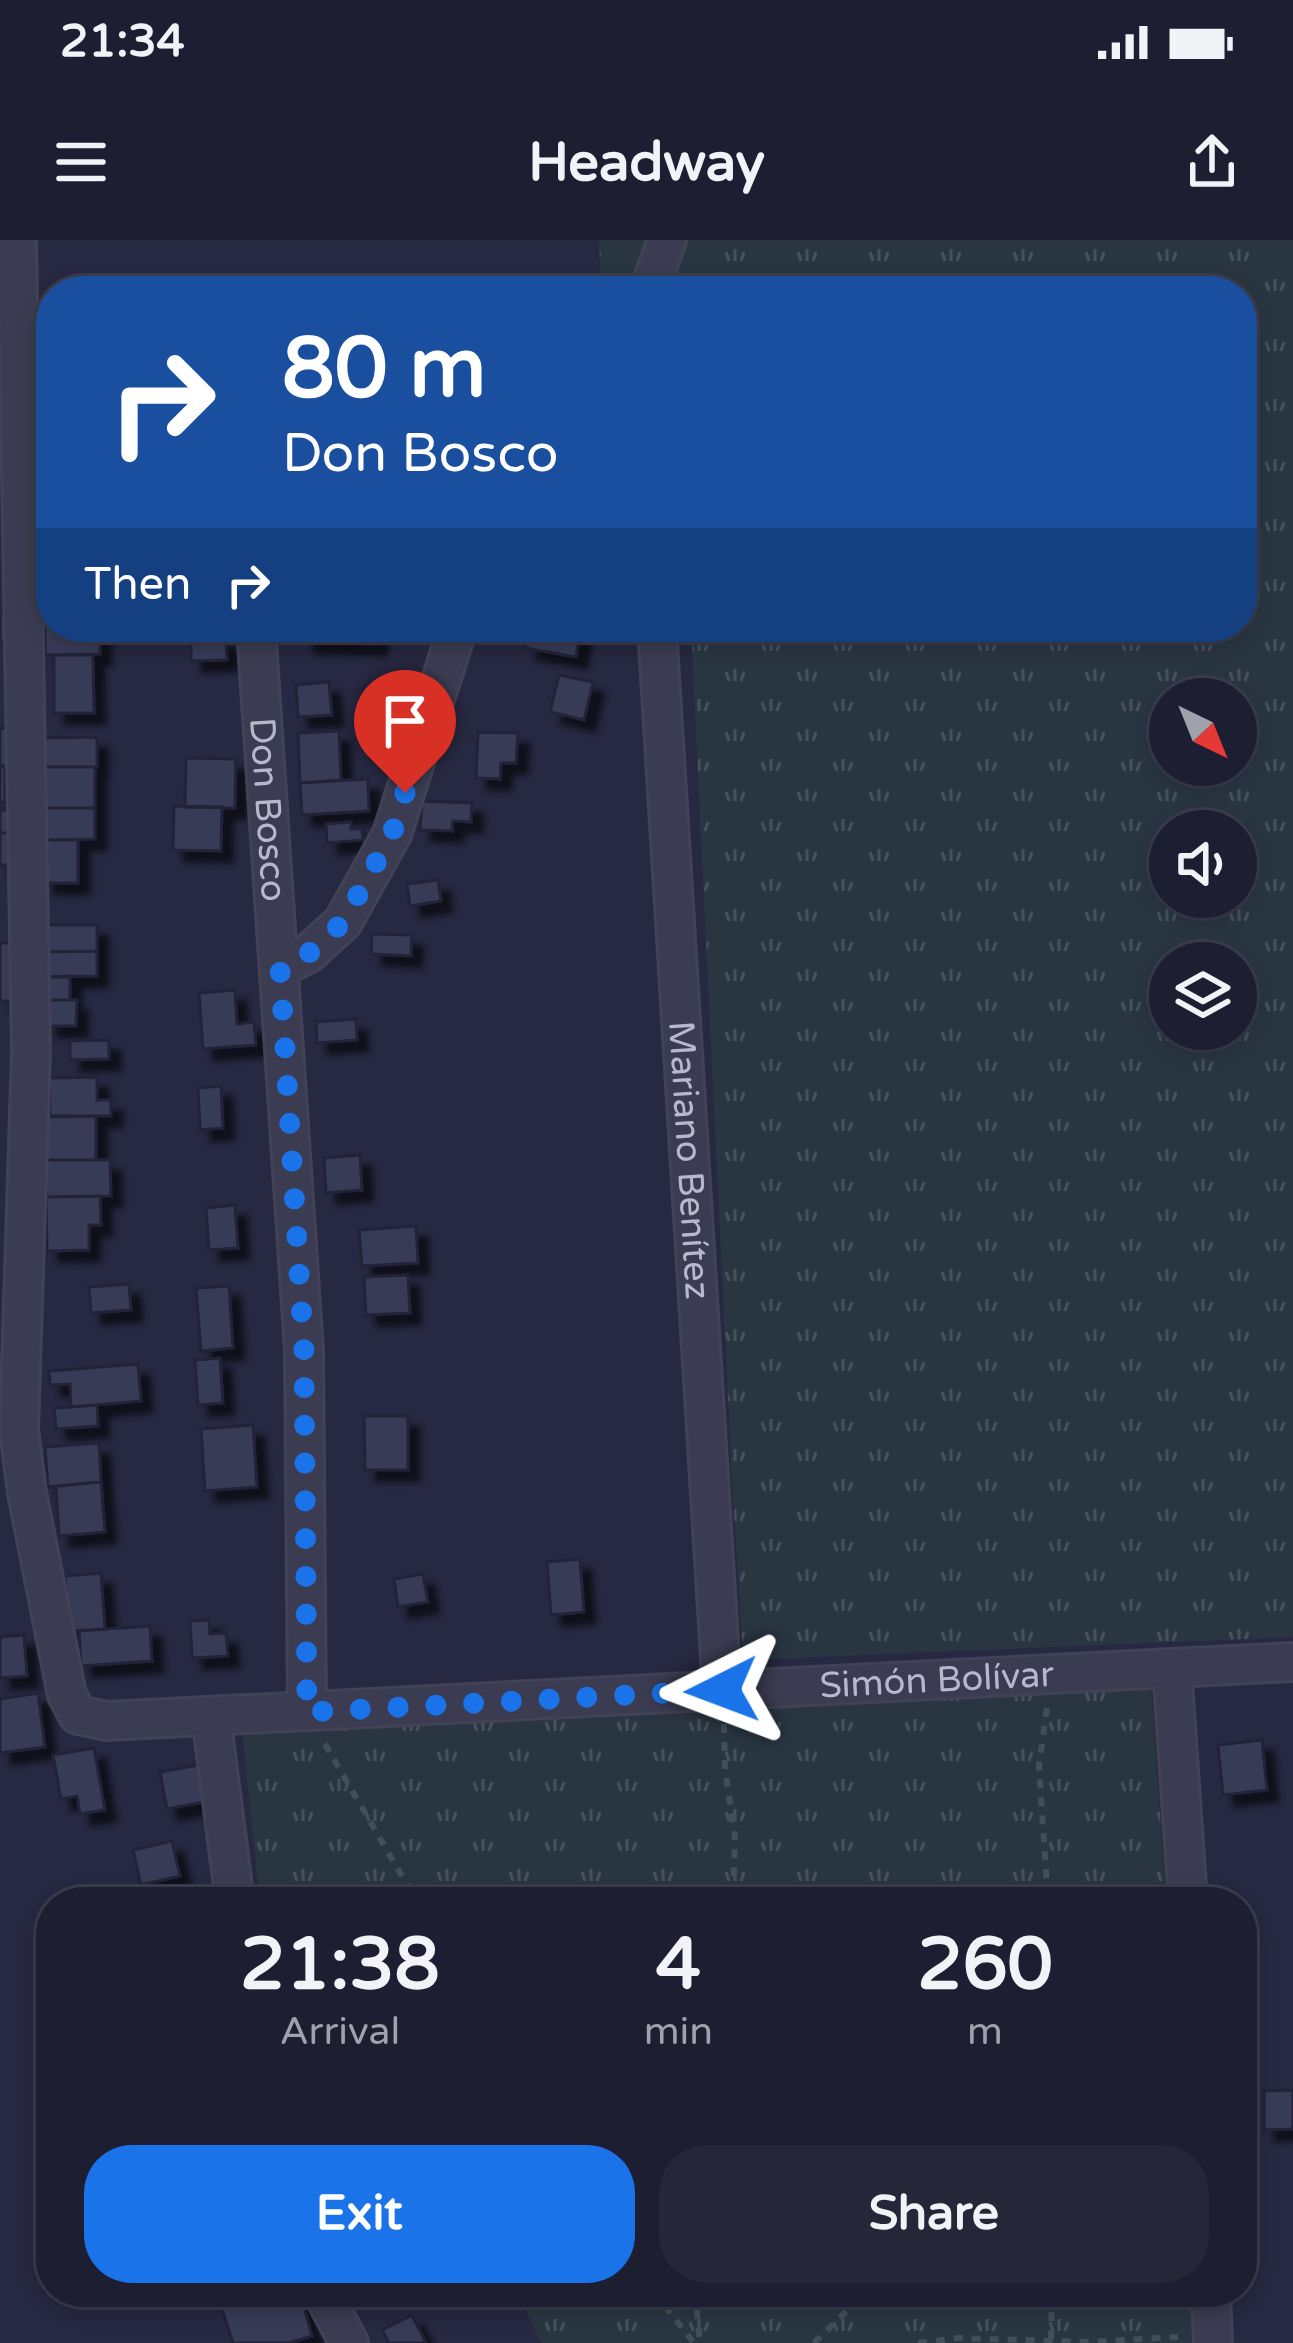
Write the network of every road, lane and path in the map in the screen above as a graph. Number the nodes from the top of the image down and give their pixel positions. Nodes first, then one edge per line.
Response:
1 (17, 240) edge
2 (667, 240) edge
3 (654, 276) edge
4 (36, 390) edge
5 (257, 642) edge
6 (453, 642) edge
7 (658, 642) edge
8 (280, 968) junction
9 (1293, 1662) edge
10 (1172, 1668) junction
11 (1051, 1675) junction
12 (722, 1690) junction
13 (307, 1712) junction
14 (212, 1716) junction
15 (233, 1887) edge
16 (408, 1887) edge
17 (733, 1887) edge
18 (1047, 1887) edge
19 (1186, 1887) edge
20 (330, 2307) edge
21 (667, 2307) edge
22 (695, 2307) edge
23 (851, 2307) edge
24 (1052, 2307) edge
25 (1212, 2307) edge
26 (1213, 2338) edge
27 (1051, 2342) edge
28 (349, 2343) edge
29 (697, 2343) edge
30 (814, 2343) edge
31 (918, 2343) edge

1 - 4 street
2 - 3 street
4 - 14 street, Simón Bolívar
5 - 8 street, Don Bosco
6 - 8 street
7 - 12 street, Mariano Benítez
8 - 13 street, Don Bosco
9 - 10 street, Simón Bolívar
10 - 11 street, Simón Bolívar
10 - 19 street
11 - 12 street, Simón Bolívar
11 - 18 path
12 - 13 street, Simón Bolívar
12 - 17 path
13 - 14 street, Simón Bolívar
13 - 16 path
14 - 15 street
20 - 28 street
21 - 29 path
22 - 29 path
23 - 30 path
24 - 27 path
25 - 26 street
26 - 27 path
27 - 31 path

